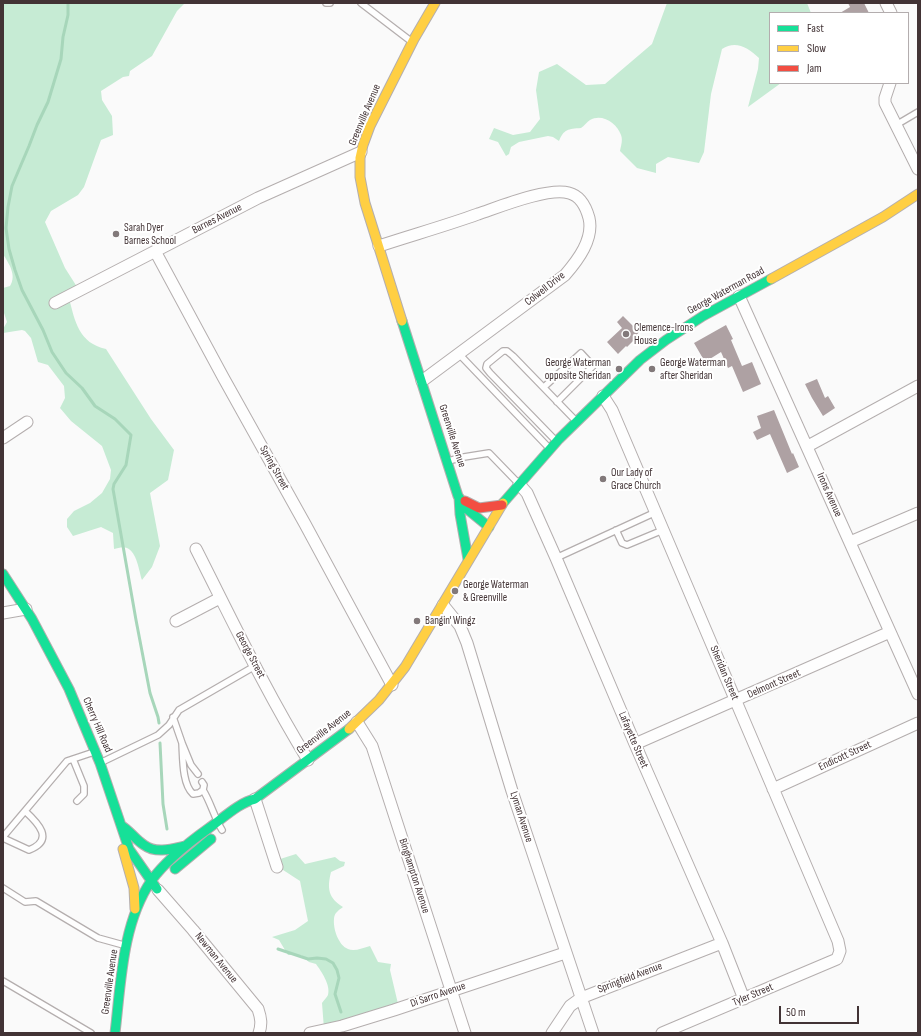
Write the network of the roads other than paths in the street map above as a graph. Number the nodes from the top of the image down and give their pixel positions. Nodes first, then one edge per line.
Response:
1 (326, 3) edge
2 (330, 3) edge
3 (361, 3) edge
4 (435, 3) edge
5 (886, 3) edge
6 (890, 12) edge
7 (412, 42) junction
8 (890, 84) edge
9 (918, 112) edge
10 (896, 125) junction
11 (361, 152) junction
12 (918, 169) edge
13 (917, 197) edge
14 (379, 246) junction
15 (156, 251) junction
16 (740, 296) junction
17 (55, 303) dead end
18 (459, 354) junction
19 (422, 381) junction
20 (918, 386) edge
21 (544, 387) junction
22 (603, 396) junction
23 (557, 402) junction
24 (27, 422) dead end
25 (577, 422) junction
26 (3, 438) edge
27 (557, 442) junction
28 (808, 446) junction
29 (550, 449) junction
30 (448, 462) junction
31 (519, 484) junction
32 (458, 496) junction
33 (502, 505) junction
34 (656, 512) junction
35 (918, 514) edge
36 (489, 526) junction
37 (616, 530) junction
38 (663, 530) junction
39 (850, 542) junction
40 (196, 548) dead end
41 (556, 558) junction
42 (468, 560) junction
43 (3, 574) edge
44 (220, 598) junction
45 (443, 606) junction
46 (26, 609) junction
47 (3, 613) edge
48 (176, 621) dead end
49 (890, 632) junction
50 (255, 666) junction
51 (392, 685) junction
52 (918, 694) edge
53 (736, 701) junction
54 (173, 717) junction
55 (357, 722) junction
56 (918, 723) edge
57 (182, 743) junction
58 (635, 744) junction
59 (96, 751) junction
60 (74, 759) junction
61 (308, 760) junction
62 (100, 763) junction
63 (198, 774) dead end
64 (202, 782) dead end
65 (109, 788) junction
66 (773, 789) junction
67 (203, 790) junction
68 (255, 799) junction
69 (77, 801) dead end
70 (25, 811) junction
71 (121, 826) junction
72 (220, 826) junction
73 (3, 838) edge
74 (185, 846) junction
75 (277, 867) dead end
76 (169, 876) dead end
77 (157, 885) junction
78 (3, 888) edge
79 (152, 901) dead end
80 (135, 915) junction
81 (136, 942) dead end
82 (722, 944) junction
83 (128, 946) junction
84 (840, 951) joint
85 (565, 953) junction
86 (3, 981) edge
87 (451, 990) junction
88 (580, 998) junction
89 (744, 999) junction
90 (91, 1033) edge
91 (115, 1033) edge
92 (259, 1033) edge
93 (310, 1033) edge
94 (466, 1033) edge
95 (552, 1033) edge
96 (593, 1033) edge
97 (662, 1033) edge

1 - 2 lane
3 - 7 lane
4 - 7 main road, Greenville Avenue
5 - 6 street
7 - 11 main road, Greenville Avenue
8 - 10 street
9 - 10 lane
10 - 12 street
11 - 14 main road, Greenville Avenue
11 - 15 street, Barnes Avenue
13 - 16 main road, George Waterman Road
14 - 18 street, Colwell Drive
14 - 19 main road, Greenville Avenue
15 - 17 street, Barnes Avenue
15 - 51 street, Spring Street
16 - 22 main road, George Waterman Road
16 - 28 street, Irons Avenue
18 - 19 street, Colwell Drive
18 - 29 lane
19 - 30 main road, Greenville Avenue
20 - 28 street
21 - 23 lane
21 - 23 lane
21 - 27 lane
22 - 25 main road, George Waterman Road
22 - 34 street, Sheridan Street
23 - 25 lane
24 - 26 street
25 - 27 main road, George Waterman Road
27 - 29 main road, George Waterman Road
28 - 39 street, Irons Avenue
29 - 31 main road, George Waterman Road
30 - 31 lane
30 - 32 main road, Greenville Avenue
31 - 33 main road, George Waterman Road
31 - 41 street, Lafayette Street
32 - 33 main road
32 - 36 main road, Greenville Avenue
32 - 42 main road
33 - 36 main road, George Waterman Road
34 - 37 lane
34 - 38 street, Sheridan Street
35 - 39 street
36 - 42 main road, Greenville Avenue
37 - 38 lane
37 - 41 lane
38 - 53 street, Sheridan Street
39 - 49 street, Irons Avenue
40 - 44 street, George Street
41 - 58 street, Lafayette Street
42 - 45 main road, Greenville Avenue
43 - 46 main road, Cherry Hill Road
44 - 48 street
44 - 50 street, George Street
45 - 51 main road, Greenville Avenue
45 - 85 street, Lyman Avenue
46 - 47 street
46 - 59 main road, Cherry Hill Road
49 - 52 street, Irons Avenue
49 - 53 street, Delmont Street
50 - 54 lane
50 - 61 street, George Street
51 - 55 main road, Greenville Avenue
53 - 58 street, Delmont Street
53 - 66 street, Sheridan Street
54 - 57 lane
54 - 62 lane
55 - 61 main road, Greenville Avenue
55 - 87 street, Binghampton Avenue
56 - 66 street, Endicott Street
57 - 63 lane
57 - 67 lane
58 - 82 street, Lafayette Street
59 - 60 lane
59 - 62 main road, Cherry Hill Road
60 - 69 lane
60 - 70 lane
61 - 68 main road, Greenville Avenue
62 - 65 main road, Cherry Hill Road
64 - 67 lane
65 - 71 main road, Cherry Hill Road
65 - 80 main road
66 - 84 street, Sheridan Street
67 - 72 lane
68 - 72 main road, Greenville Avenue
68 - 75 street
70 - 73 lane
70 - 73 lane
71 - 74 main road
71 - 77 main road, Cherry Hill Road
72 - 74 main road, Greenville Avenue
72 - 76 main road, Greenville Avenue
74 - 77 main road, Greenville Avenue
77 - 79 main road, Greenville Avenue
77 - 80 main road, Greenville Avenue
77 - 92 street, Newman Avenue
78 - 83 lane
80 - 83 main road, Greenville Avenue
81 - 91 main road, Greenville Avenue
82 - 88 street, Springfield Avenue
82 - 89 street, Lafayette Street
83 - 91 main road, Greenville Avenue
84 - 89 street, Tyler Street
85 - 87 street, Di Sarro Avenue
85 - 88 street, Lyman Avenue
86 - 90 lane
87 - 93 street, Di Sarro Avenue
87 - 94 street, Binghampton Avenue
88 - 95 street, Springfield Avenue
88 - 96 street, Lyman Avenue
89 - 97 street, Tyler Street

